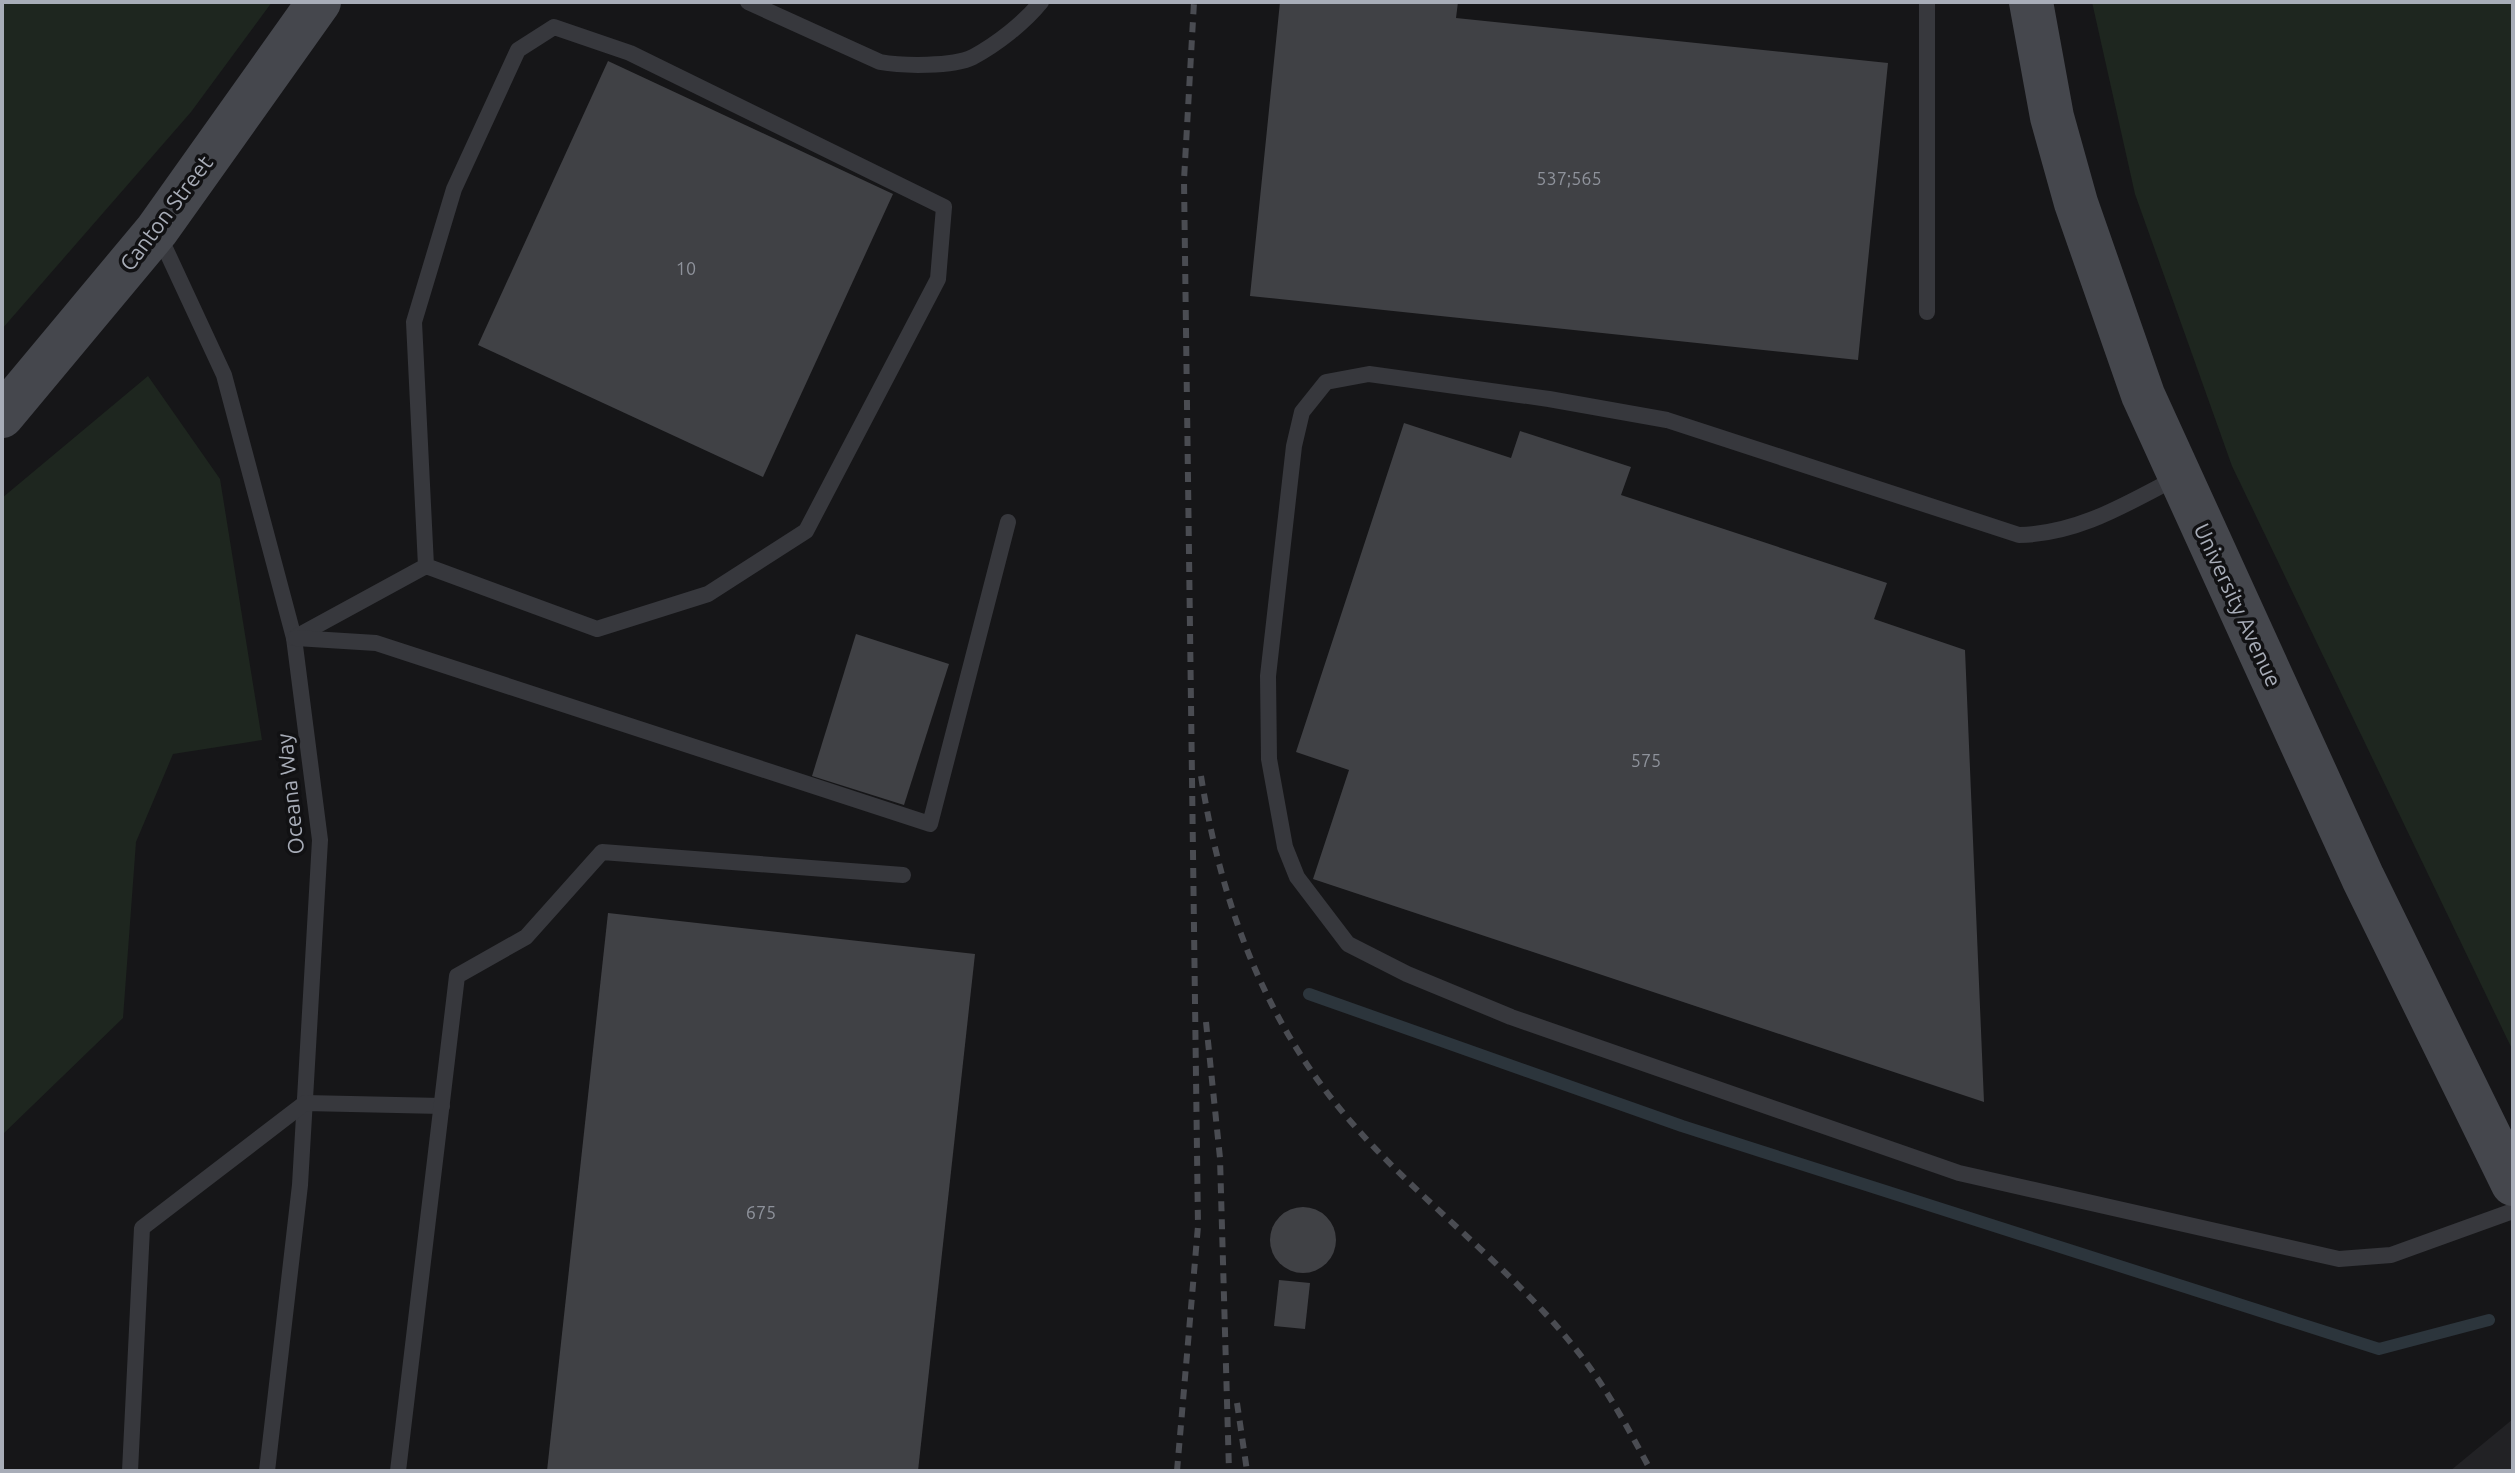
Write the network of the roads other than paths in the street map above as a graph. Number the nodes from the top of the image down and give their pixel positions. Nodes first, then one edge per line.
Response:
1 (319, 2) edge
2 (748, 2) edge
3 (1041, 2) edge
4 (1927, 2) edge
5 (2031, 2) edge
6 (157, 230) junction
7 (1927, 312) dead end
8 (2, 416) edge
9 (2179, 477) junction
10 (1008, 522) dead end
11 (426, 566) junction
12 (294, 638) junction
13 (903, 875) dead end
14 (305, 1103) junction
15 (442, 1106) junction
16 (2513, 1184) edge
17 (2513, 1211) edge
18 (130, 1471) edge
19 (267, 1471) edge
20 (398, 1471) edge

1 - 6 main road, Canton Street
2 - 3 lane
4 - 7 lane
5 - 9 main road, University Avenue
6 - 8 main road, Canton Street
6 - 12 lane, Oceana Way
9 - 16 main road, University Avenue
9 - 17 lane
10 - 12 lane
11 - 11 lane
11 - 12 lane
12 - 14 lane, Oceana Way
13 - 15 lane
14 - 15 lane
14 - 18 lane
14 - 19 lane, Oceana Way
15 - 20 lane

